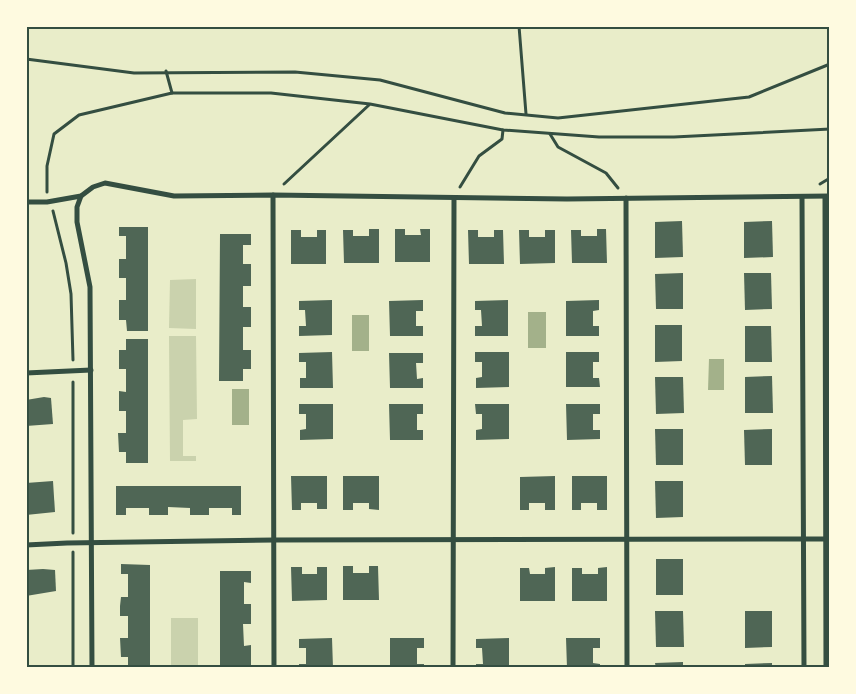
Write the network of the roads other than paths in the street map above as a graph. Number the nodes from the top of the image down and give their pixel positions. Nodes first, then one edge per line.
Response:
1 (273, 195) junction
2 (82, 196) junction
3 (828, 196) edge
4 (802, 197) junction
5 (454, 198) junction
6 (626, 198) junction
7 (26, 202) edge
8 (91, 370) junction
9 (26, 373) edge
10 (626, 538) junction
11 (803, 539) junction
12 (827, 539) edge
13 (274, 540) junction
14 (453, 540) junction
15 (92, 542) junction
16 (26, 546) edge
17 (92, 668) edge
18 (274, 668) edge
19 (453, 668) edge
20 (627, 668) edge
21 (804, 668) edge
22 (826, 668) edge

1 - 2 street
1 - 5 street
1 - 13 street
2 - 7 street
2 - 8 street
3 - 4 street
3 - 12 street
4 - 6 street
4 - 11 street
5 - 6 street
5 - 14 street
6 - 10 street
8 - 9 street
8 - 15 street
10 - 11 street
10 - 14 street
10 - 20 street
11 - 12 street
11 - 21 street
12 - 22 street
13 - 14 street
13 - 15 street
13 - 18 street
14 - 19 street
15 - 16 street
15 - 17 street

